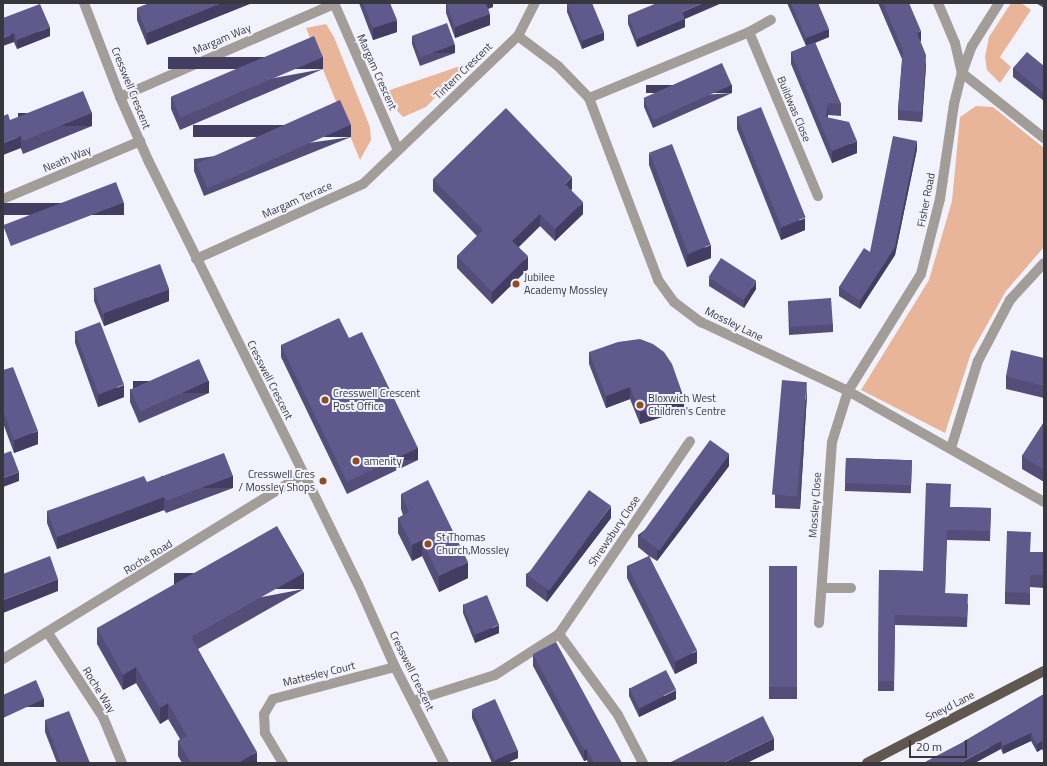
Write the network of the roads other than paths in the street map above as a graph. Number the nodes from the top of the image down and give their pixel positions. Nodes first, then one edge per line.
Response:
1 (84, 3) edge
2 (334, 3) edge
3 (535, 3) edge
4 (938, 3) edge
5 (998, 3) edge
6 (771, 20) dead end
7 (749, 32) junction
8 (518, 36) junction
9 (962, 73) junction
10 (120, 97) junction
11 (589, 98) junction
12 (1044, 138) edge
13 (140, 141) junction
14 (398, 150) junction
15 (818, 196) dead end
16 (3, 199) edge
17 (196, 259) junction
18 (1044, 263) edge
19 (848, 391) junction
20 (690, 441) dead end
21 (951, 448) junction
22 (304, 474) junction
23 (1044, 502) edge
24 (822, 588) junction
25 (851, 588) dead end
26 (819, 623) dead end
27 (48, 633) junction
28 (559, 634) junction
29 (3, 659) edge
30 (395, 667) junction
31 (1044, 671) edge
32 (413, 701) junction
33 (122, 763) edge
34 (283, 763) edge
35 (444, 763) edge
36 (643, 763) edge
37 (867, 763) edge

1 - 10 street, Cresswell Crescent
2 - 10 street, Margam Way
2 - 14 street, Margam Crescent
3 - 8 street, Tintern Crescent
4 - 9 street
5 - 9 street, Fisher Road
6 - 7 street
7 - 11 street
7 - 15 street, Buildwas Close
8 - 11 street, Mossley Lane
8 - 14 street, Tintern Crescent
9 - 12 street
9 - 19 street, Fisher Road
10 - 13 street, Cresswell Crescent
11 - 19 street, Mossley Lane
13 - 16 street, Neath Way
13 - 17 street, Cresswell Crescent
14 - 17 street, Margam Terrace
17 - 22 street, Cresswell Crescent
18 - 21 street
19 - 21 street, Mossley Lane
19 - 24 street, Mossley Close
20 - 28 street, Shrewsbury Close
21 - 23 street, Mossley Lane
22 - 27 street, Roche Road
22 - 30 street, Cresswell Crescent
24 - 25 street
24 - 26 street, Mossley Close
27 - 29 street, Roche Road
27 - 33 street, Roche Way
28 - 32 street, Shrewsbury Close
28 - 36 street
30 - 32 street, Cresswell Crescent
30 - 34 street, Mattesley Court
31 - 37 main road, Sneyd Lane
32 - 35 street, Cresswell Crescent

